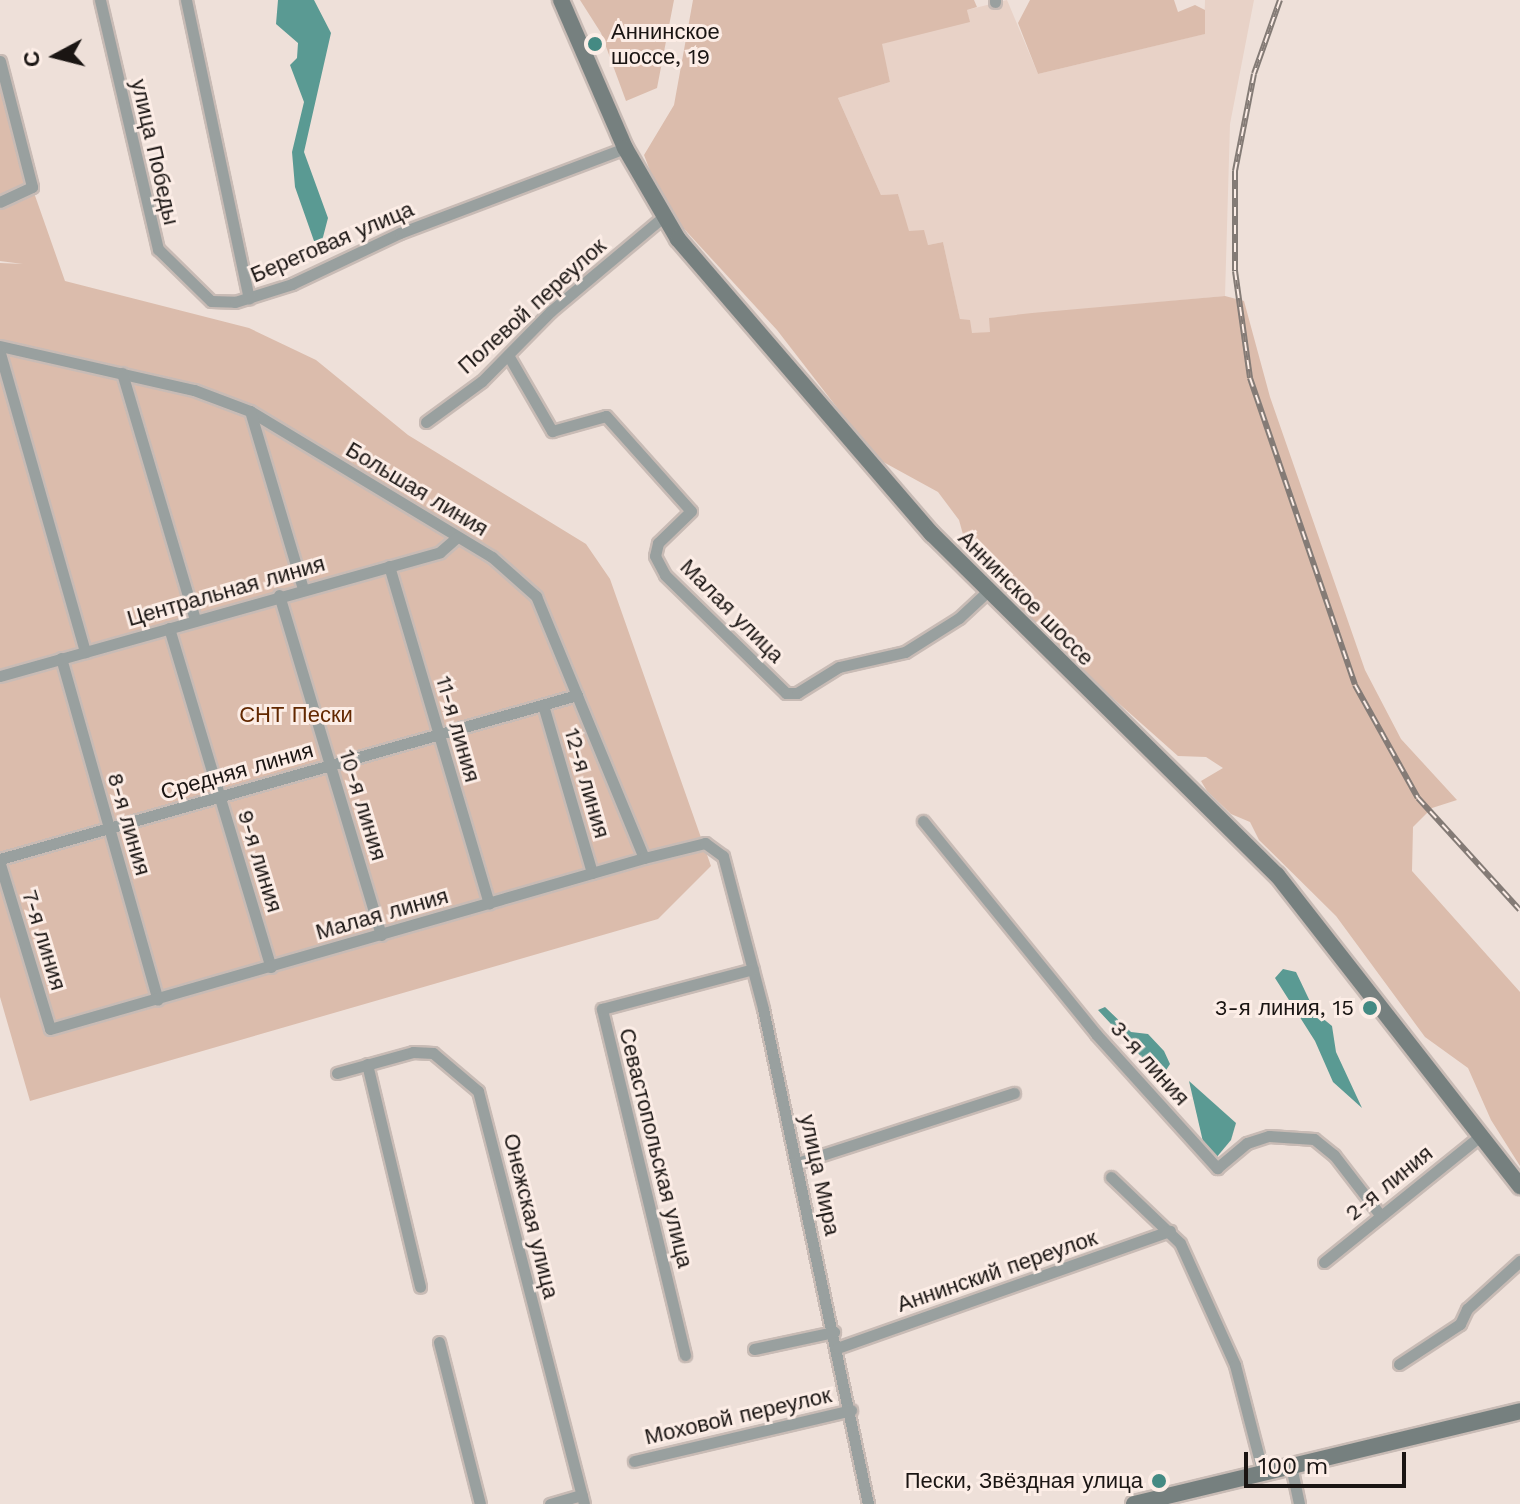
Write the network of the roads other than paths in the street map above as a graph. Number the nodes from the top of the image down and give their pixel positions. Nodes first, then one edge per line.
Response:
1 (100, 0) edge
2 (186, 0) edge
3 (561, 0) edge
4 (0, 61) edge
5 (625, 148) junction
6 (0, 202) edge
7 (663, 217) junction
8 (249, 298) junction
9 (0, 346) edge
10 (0, 353) edge
11 (508, 355) junction
12 (122, 373) junction
13 (250, 411) junction
14 (426, 422) dead end
15 (457, 537) junction
16 (389, 566) junction
17 (303, 589) junction
18 (988, 591) junction
19 (279, 595) junction
20 (195, 620) junction
21 (169, 628) junction
22 (85, 652) junction
23 (61, 658) junction
24 (0, 676) edge
25 (577, 695) junction
26 (543, 705) junction
27 (439, 734) junction
28 (330, 765) junction
29 (220, 797) junction
30 (923, 821) dead end
31 (110, 828) junction
32 (723, 856) joint
33 (644, 858) junction
34 (0, 862) edge
35 (592, 873) junction
36 (489, 903) junction
37 (381, 935) junction
38 (271, 967) junction
39 (753, 969) junction
40 (158, 1000) junction
41 (50, 1029) joint
42 (367, 1064) junction
43 (337, 1073) dead end
44 (1014, 1093) dead end
45 (1480, 1136) junction
46 (797, 1163) junction
47 (1111, 1177) dead end
48 (1520, 1186) edge
49 (1381, 1216) junction
50 (1170, 1231) junction
51 (1520, 1261) edge
52 (1324, 1262) dead end
53 (420, 1287) dead end
54 (834, 1332) junction
55 (439, 1342) dead end
56 (837, 1348) junction
57 (754, 1349) dead end
58 (685, 1355) dead end
59 (1399, 1364) dead end
60 (851, 1410) junction
61 (1520, 1411) edge
62 (634, 1461) dead end
63 (1291, 1466) junction
64 (1263, 1473) junction
65 (583, 1500) edge
66 (480, 1504) edge
67 (550, 1504) edge
68 (868, 1504) edge
69 (1134, 1504) edge
70 (1299, 1504) edge

1 - 8 street, улица Победы
2 - 8 street, Береговая улица
3 - 5 main road, Аннинское шоссе
4 - 6 street
5 - 7 main road, Аннинское шоссе
5 - 8 street, Береговая улица
7 - 11 street, Полевой переулок
7 - 18 main road, Аннинское шоссе
9 - 12 street, Большая линия
10 - 22 street
11 - 14 street, Полевой переулок
11 - 18 street, Малая улица
12 - 13 street, Большая линия
12 - 20 street
13 - 15 street, Большая линия
13 - 17 street
15 - 16 street, Центральная линия
15 - 25 street, Большая линия
16 - 17 street, Центральная линия
16 - 27 street, 11-я линия
17 - 19 street, Центральная линия
18 - 45 main road, Аннинское шоссе
19 - 20 street, Центральная линия
19 - 28 street, 10-я линия
20 - 21 street, Центральная линия
21 - 22 street, Центральная линия
21 - 29 street, 9-я линия
22 - 23 street, Центральная линия
23 - 24 street, Центральная линия
23 - 31 street, 8-я линия
25 - 26 street, Средняя линия
25 - 33 street, Большая линия
26 - 27 street, Средняя линия
26 - 35 street, 12-я линия
27 - 28 street, Средняя линия
27 - 36 street, 11-я линия
28 - 29 street, Средняя линия
28 - 37 street, 10-я линия
29 - 31 street, Средняя линия
29 - 38 street, 9-я линия
30 - 49 street, 3-я линия
31 - 34 street, Средняя линия
31 - 40 street, 8-я линия
32 - 33 street, Малая линия
32 - 39 street, улица Мира
33 - 35 street, Малая линия
34 - 41 street, 7-я линия
35 - 36 street, Малая линия
36 - 37 street, Малая линия
37 - 38 street, Малая линия
38 - 40 street, Малая линия
39 - 46 street, улица Мира
39 - 58 street, Севастопольская улица
40 - 41 street, Малая линия
42 - 43 street, Онежская улица
42 - 53 street
42 - 65 street, Онежская улица
44 - 46 street
45 - 48 main road, Аннинское шоссе
45 - 49 street, 2-я линия
46 - 54 street, улица Мира
47 - 50 street
49 - 52 street, 2-я линия
50 - 56 street, Аннинский переулок
50 - 64 street
51 - 59 street
54 - 56 street, улица Мира
54 - 57 street
55 - 66 street
56 - 60 street, улица Мира
60 - 62 street, Моховой переулок
60 - 68 street, улица Мира
61 - 63 main road
63 - 64 main road
63 - 70 street
64 - 69 main road
65 - 67 street

